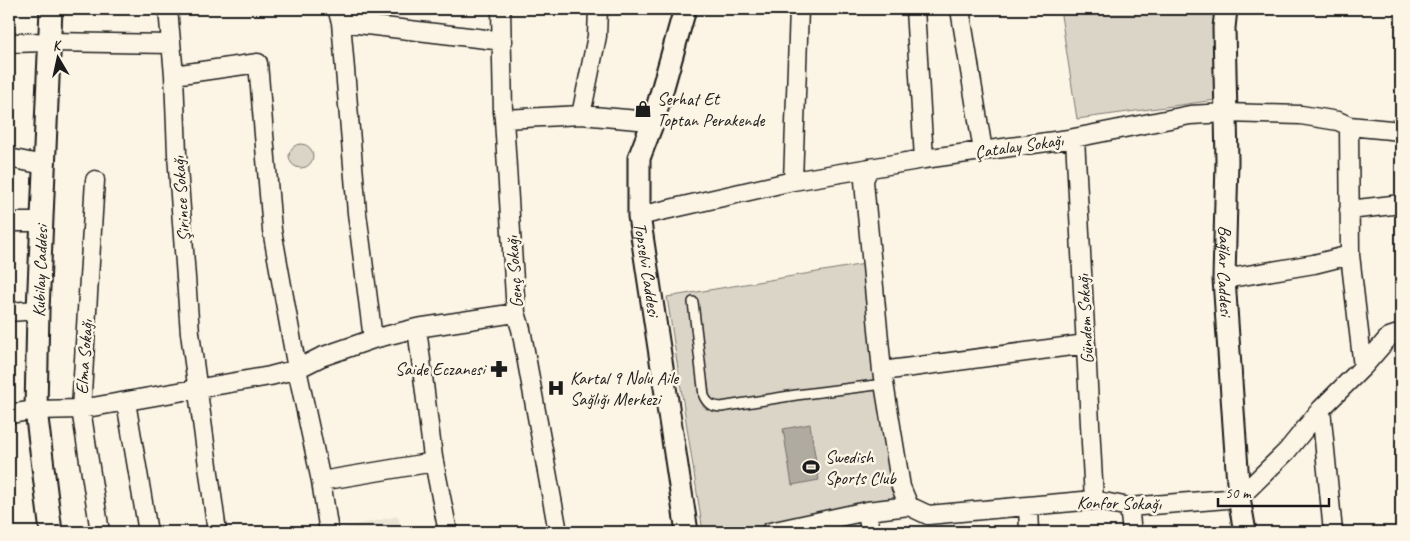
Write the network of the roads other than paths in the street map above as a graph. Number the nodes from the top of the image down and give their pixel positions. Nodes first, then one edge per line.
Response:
1 (51, 9) edge
2 (168, 9) edge
3 (501, 9) edge
4 (598, 9) edge
5 (685, 9) edge
6 (799, 9) edge
7 (915, 9) edge
8 (960, 9) edge
9 (1226, 9) edge
10 (339, 16) edge
11 (503, 41) junction
12 (50, 42) junction
13 (9, 43) edge
14 (170, 44) junction
15 (174, 75) junction
16 (1226, 113) junction
17 (581, 115) junction
18 (504, 119) junction
19 (654, 120) junction
20 (1349, 126) junction
21 (1401, 131) edge
22 (1075, 138) junction
23 (983, 151) junction
24 (9, 158) edge
25 (924, 159) junction
26 (44, 165) junction
27 (868, 168) junction
28 (95, 180) dead end
29 (793, 181) junction
30 (1401, 204) edge
31 (1348, 210) junction
32 (638, 216) junction
33 (9, 222) edge
34 (42, 222) junction
35 (1350, 256) junction
36 (1224, 280) junction
37 (693, 302) dead end
38 (38, 310) junction
39 (9, 312) edge
40 (516, 313) junction
41 (417, 328) junction
42 (1401, 333) edge
43 (373, 339) junction
44 (1086, 344) junction
45 (1363, 366) junction
46 (297, 369) junction
47 (883, 378) junction
48 (198, 390) junction
49 (126, 402) junction
50 (80, 409) junction
51 (1320, 409) junction
52 (36, 410) junction
53 (9, 414) edge
54 (434, 462) junction
55 (321, 481) junction
56 (1239, 498) junction
57 (1094, 500) junction
58 (908, 506) junction
59 (1028, 506) junction
60 (1129, 507) junction
61 (867, 511) junction
62 (929, 524) edge
63 (51, 532) edge
64 (100, 532) edge
65 (148, 532) edge
66 (218, 532) edge
67 (329, 532) edge
68 (448, 532) edge
69 (558, 532) edge
70 (687, 532) edge
71 (771, 532) edge
72 (870, 532) edge
73 (1030, 532) edge
74 (1132, 532) edge
75 (1245, 532) edge
76 (1333, 532) edge

1 - 12 street, Kubilay Caddesi
2 - 14 street, Şirince Sokağı
3 - 11 street, Genç Sokağı
4 - 17 street
5 - 19 street, Topselvi Caddesi
6 - 29 street
7 - 25 street
8 - 23 street
9 - 16 street, Bağlar Caddesi
10 - 11 street
10 - 43 street
11 - 18 street, Genç Sokağı
12 - 13 street
12 - 14 street
12 - 26 street, Kubilay Caddesi
14 - 15 street, Şirince Sokağı
15 - 46 street
15 - 48 street, Şirince Sokağı
16 - 20 street, Çatalay Sokağı
16 - 22 street, Çatalay Sokağı
16 - 36 street, Bağlar Caddesi
17 - 18 street
17 - 19 street
18 - 40 street, Genç Sokağı
19 - 32 street, Topselvi Caddesi
20 - 21 street, Çatalay Sokağı
20 - 31 street
22 - 23 street, Çatalay Sokağı
22 - 44 street, Gündem Sokağı
23 - 25 street, Çatalay Sokağı
24 - 26 street
25 - 27 street, Çatalay Sokağı
26 - 34 street, Kubilay Caddesi
27 - 29 street, Çatalay Sokağı
27 - 47 street
28 - 50 street, Elma Sokağı
29 - 32 street, Çatalay Sokağı
30 - 31 street
31 - 35 street
32 - 70 street, Topselvi Caddesi
33 - 34 street
34 - 38 street, Kubilay Caddesi
35 - 36 street
35 - 45 street
36 - 56 street, Bağlar Caddesi
37 - 47 lane
38 - 39 street
38 - 52 street, Kubilay Caddesi
40 - 41 street
40 - 69 street, Genç Sokağı
41 - 43 street
41 - 54 street
42 - 45 street
43 - 46 street
44 - 47 street
44 - 57 street, Gündem Sokağı
45 - 51 street
46 - 48 street
46 - 55 street
47 - 58 street
48 - 49 street
48 - 66 street, Şirince Sokağı
49 - 50 street
49 - 65 street
50 - 52 street
50 - 64 street, Elma Sokağı
51 - 56 street
51 - 76 street
52 - 53 street
52 - 63 street, Kubilay Caddesi
54 - 55 street
54 - 68 street
55 - 67 street
56 - 60 street, Konfor Sokağı
56 - 75 street, Bağlar Caddesi
57 - 59 street, Konfor Sokağı
57 - 60 street, Konfor Sokağı
58 - 61 street
58 - 62 street, Konfor Sokağı
59 - 62 street, Konfor Sokağı
59 - 73 street
60 - 74 street
61 - 71 street
61 - 72 street

